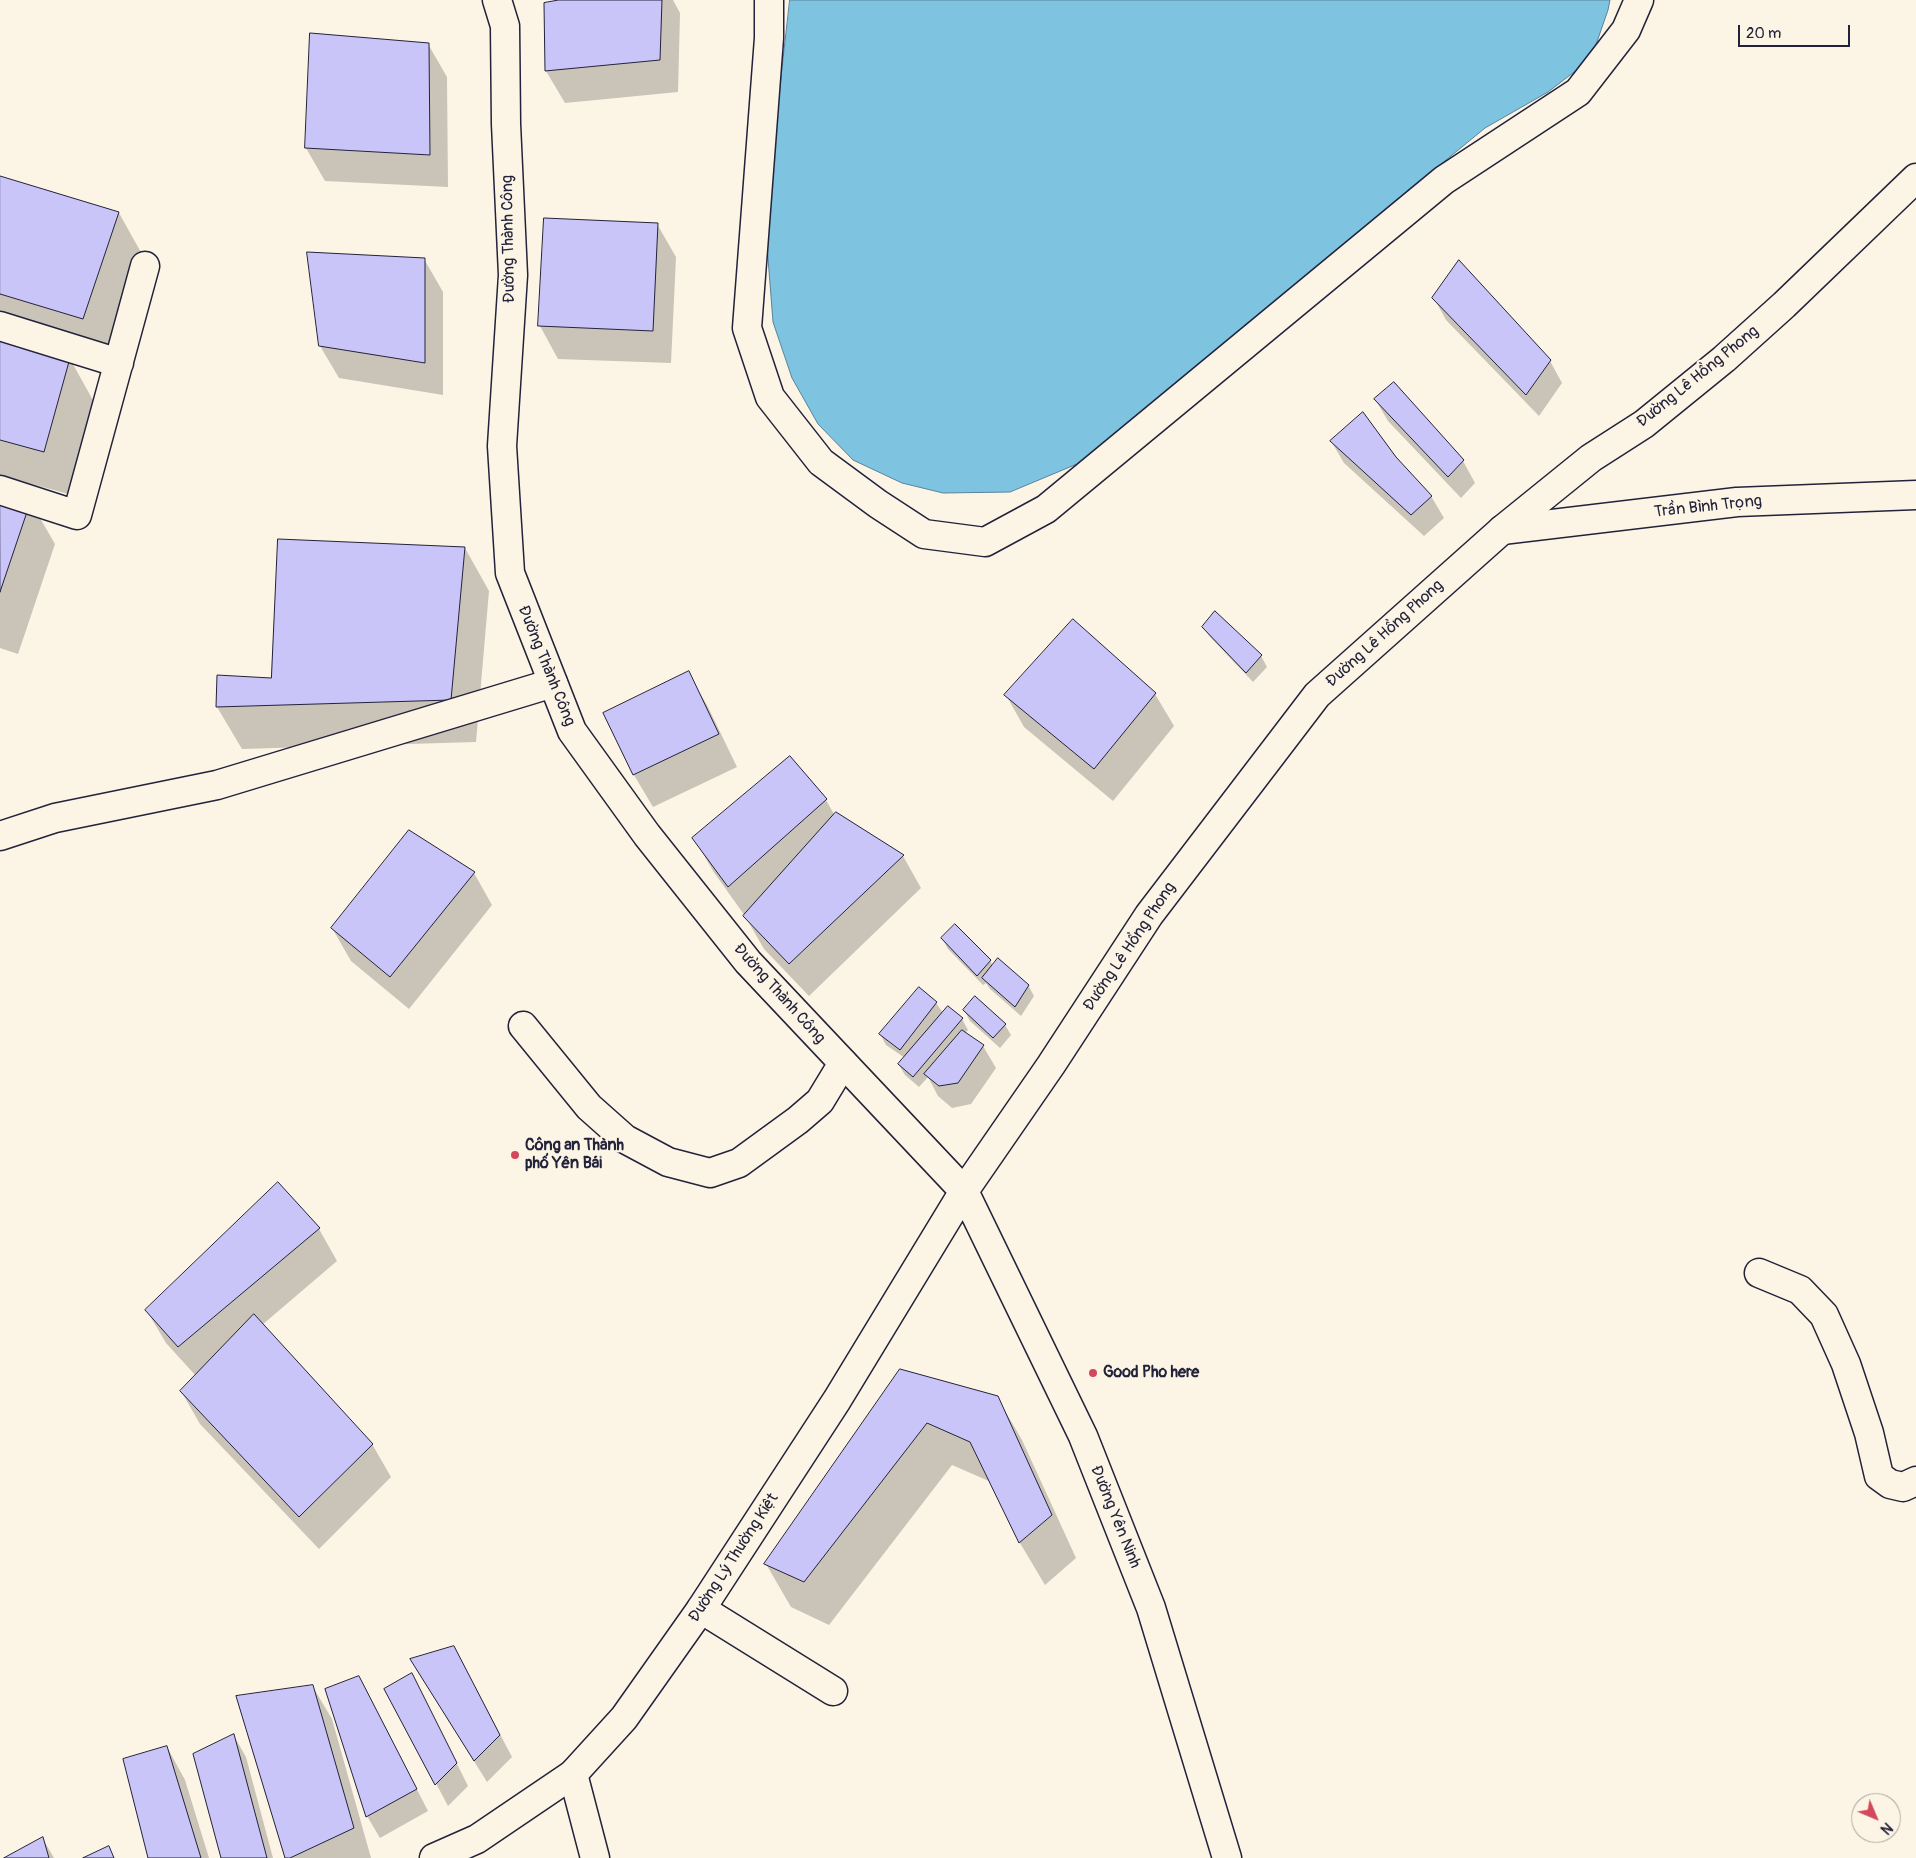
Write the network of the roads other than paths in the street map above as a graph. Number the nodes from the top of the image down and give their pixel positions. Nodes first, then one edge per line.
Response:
1 (496, 0) edge
2 (769, 0) edge
3 (1638, 0) edge
4 (1916, 178) edge
5 (145, 266) dead end
6 (0, 326) edge
7 (119, 363) junction
8 (0, 490) edge
9 (1916, 495) edge
10 (1502, 530) junction
11 (553, 683) junction
12 (0, 836) edge
13 (524, 1026) dead end
14 (843, 1064) junction
15 (964, 1191) junction
16 (1758, 1273) dead end
17 (1916, 1481) edge
18 (701, 1609) junction
19 (833, 1691) dead end
20 (573, 1774) junction
21 (434, 1858) edge
22 (595, 1858) edge
23 (1227, 1858) edge

1 - 11 main road, Đường Thành Công
2 - 3 main road
4 - 10 main road, Đường Lê Hồng Phong
5 - 7 main road
6 - 7 main road
7 - 8 main road
9 - 10 main road, Trần Bình Trọng
10 - 15 main road, Đường Lê Hồng Phong
11 - 12 main road
11 - 14 main road, Đường Thành Công
13 - 14 main road
14 - 15 main road, Đường Thành Công
15 - 18 main road, Đường Lý Thường Kiệt
15 - 23 main road, Đường Yên Ninh
16 - 17 main road
18 - 19 main road
18 - 20 main road, Đường Lý Thường Kiệt
20 - 21 main road, Đường Lý Thường Kiệt
20 - 22 main road

